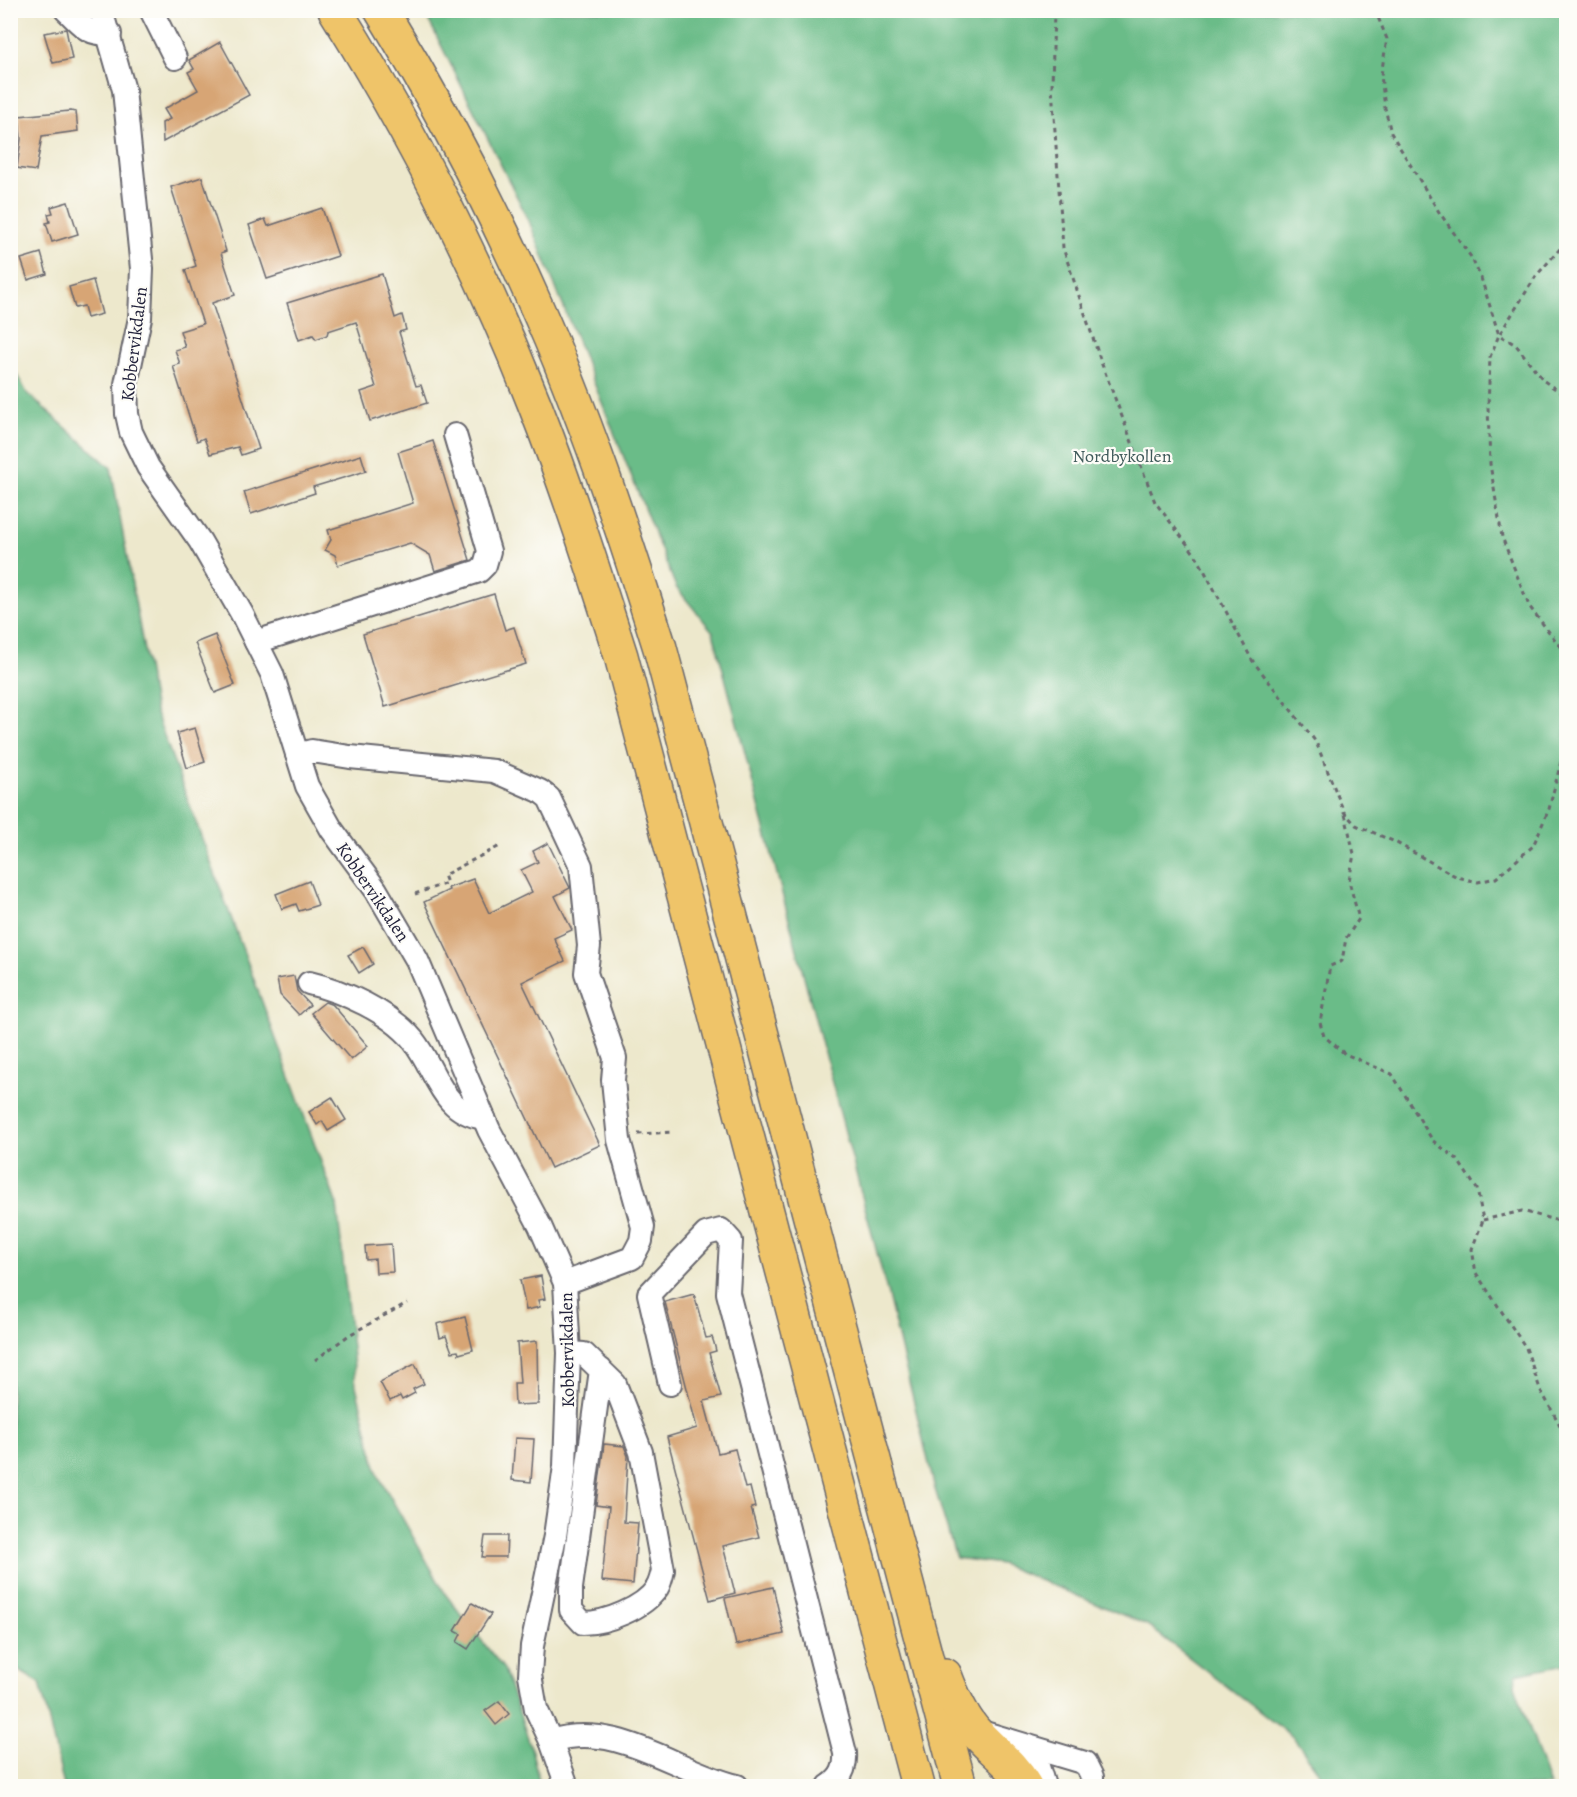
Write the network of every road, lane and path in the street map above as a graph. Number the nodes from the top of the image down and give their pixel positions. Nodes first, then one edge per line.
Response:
1 (66, 10) edge
2 (101, 10) edge
3 (152, 10) edge
4 (336, 10) edge
5 (381, 10) edge
6 (1054, 10) edge
7 (1377, 12) edge
8 (110, 34) junction
9 (176, 58) dead end
10 (1566, 242) edge
11 (1499, 335) junction
12 (1566, 396) edge
13 (455, 435) dead end
14 (256, 642) junction
15 (1566, 654) edge
16 (1566, 742) edge
17 (297, 755) junction
18 (1344, 812) junction
19 (500, 846) dead end
20 (415, 894) dead end
21 (309, 983) dead end
22 (484, 1118) junction
23 (673, 1132) dead end
24 (631, 1135) dead end
25 (1483, 1220) junction
26 (1566, 1223) edge
27 (566, 1283) junction
28 (407, 1303) dead end
29 (569, 1353) junction
30 (315, 1360) dead end
31 (601, 1370) junction
32 (670, 1384) dead end
33 (1566, 1436) edge
34 (1566, 1473) edge
35 (1566, 1487) edge
36 (894, 1538) junction
37 (974, 1729) junction
38 (1007, 1739) junction
39 (551, 1741) junction
40 (1093, 1783) edge
41 (567, 1786) edge
42 (737, 1786) edge
43 (829, 1786) edge
44 (918, 1786) edge
45 (960, 1786) edge
46 (1025, 1786) edge
47 (1044, 1786) edge

1 - 8 street
2 - 8 street, Kobbervikdalen
3 - 9 street
4 - 44 highway
5 - 36 highway
6 - 18 path
7 - 11 path
8 - 14 street, Kobbervikdalen
10 - 11 path
11 - 12 path
11 - 15 path
13 - 14 street
14 - 17 street, Kobbervikdalen
16 - 18 path
17 - 22 street, Kobbervikdalen
17 - 27 street
18 - 25 path
19 - 20 path
21 - 22 street
22 - 27 street, Kobbervikdalen
23 - 24 path
25 - 26 path
25 - 33 path
27 - 29 street, Kobbervikdalen
28 - 30 path
29 - 31 street
29 - 39 street, Kobbervikdalen
31 - 31 street
32 - 43 street
34 - 35 path
36 - 37 highway
36 - 45 highway
37 - 38 street
37 - 46 highway
38 - 40 street
38 - 47 street
39 - 41 street, Kobbervikdalen
39 - 42 street

